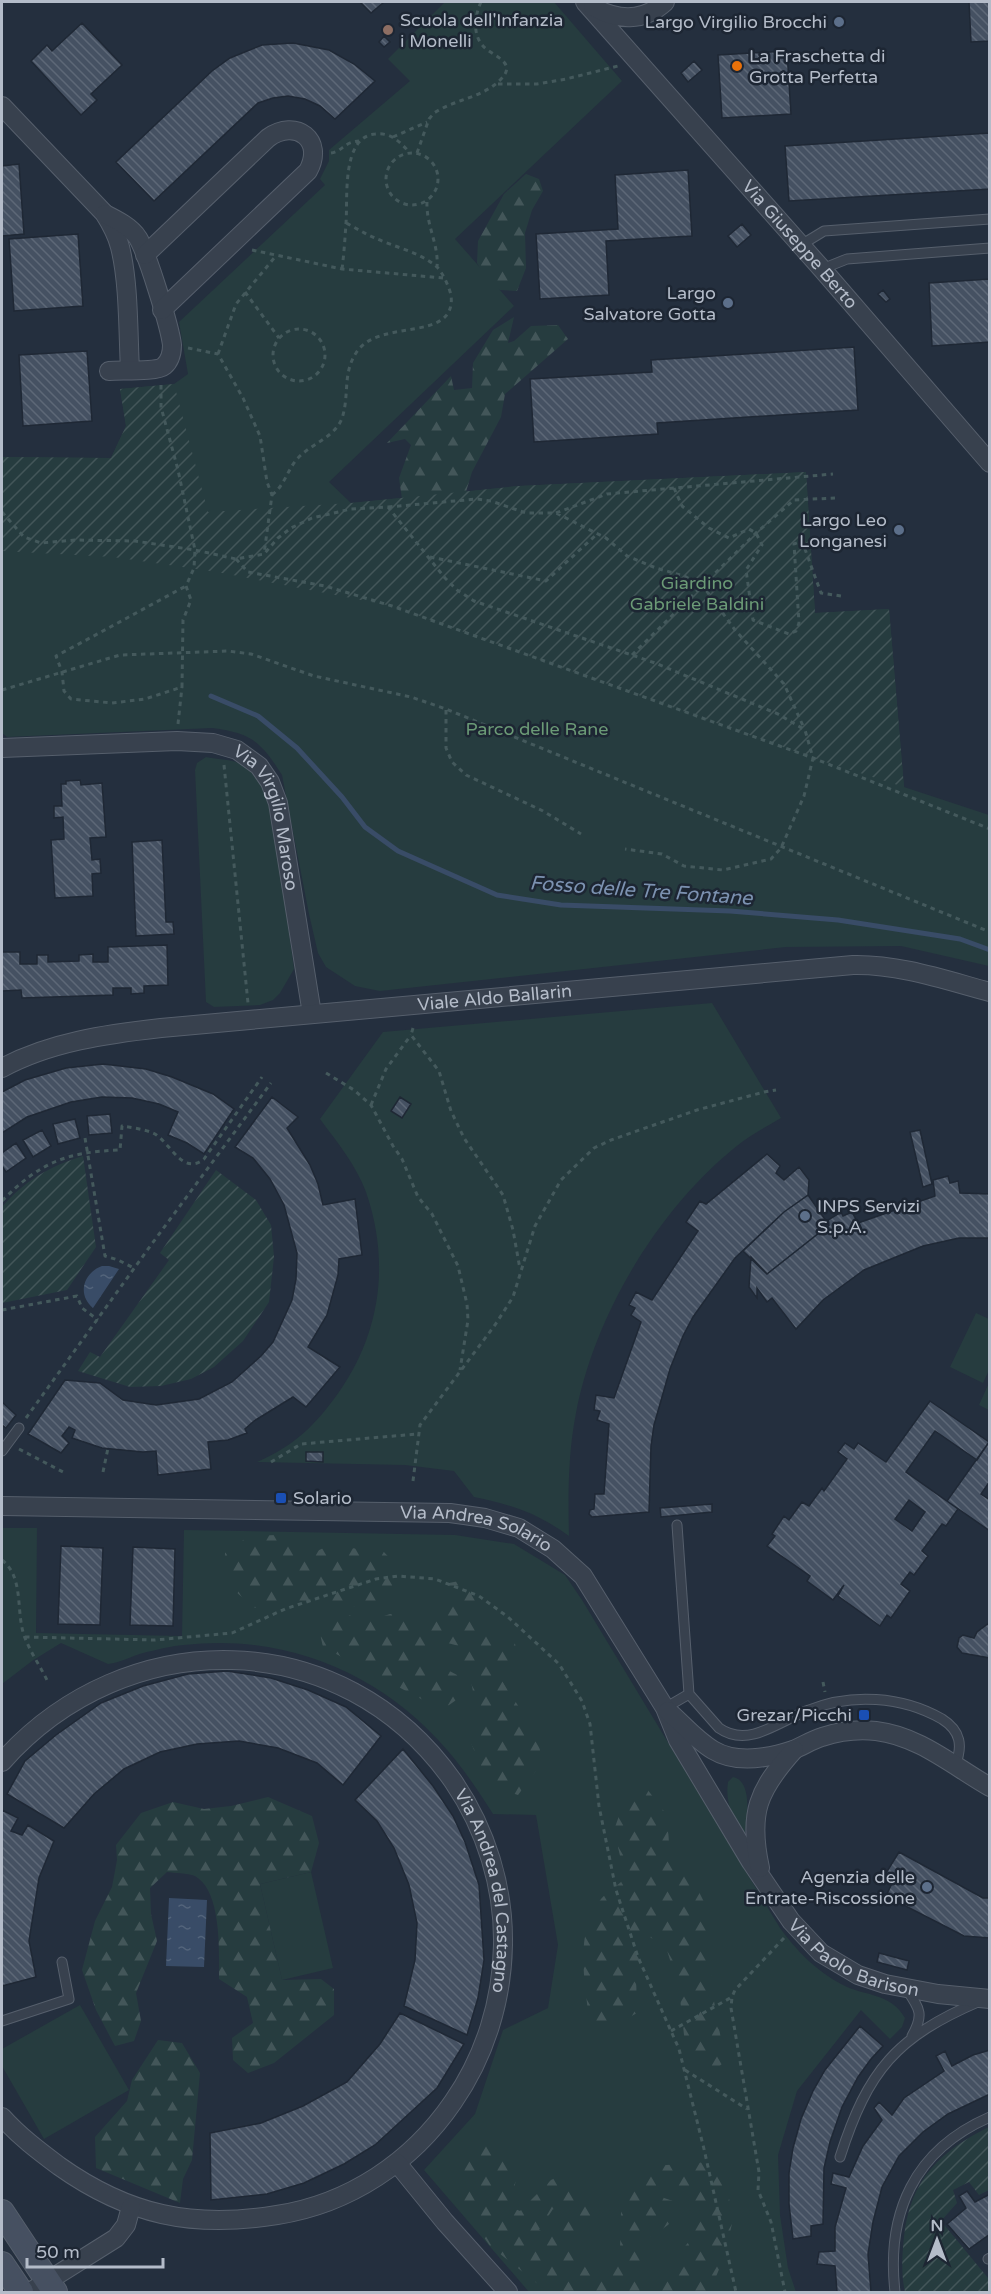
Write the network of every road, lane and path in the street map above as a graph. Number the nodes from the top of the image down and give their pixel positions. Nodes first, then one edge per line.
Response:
1 (481, 2) edge
2 (585, 2) edge
3 (665, 2) edge
4 (637, 62) junction
5 (496, 84) junction
6 (2, 106) edge
7 (427, 122) junction
8 (393, 137) junction
9 (359, 141) junction
10 (410, 153) junction
11 (417, 153) junction
12 (314, 156) junction
13 (427, 201) junction
14 (104, 213) junction
15 (990, 219) edge
16 (346, 223) junction
17 (233, 244) junction
18 (801, 245) junction
19 (990, 248) edge
20 (145, 255) junction
21 (276, 256) junction
22 (437, 267) junction
23 (342, 269) junction
24 (822, 269) junction
25 (443, 278) junction
26 (245, 292) junction
27 (162, 310) junction
28 (279, 338) junction
29 (172, 346) junction
30 (218, 354) junction
31 (160, 368) junction
32 (130, 370) junction
33 (109, 371) dead end
34 (990, 403) edge
35 (990, 414) edge
36 (990, 463) edge
37 (833, 474) dead end
38 (674, 488) junction
39 (272, 495) junction
40 (835, 498) dead end
41 (388, 507) junction
42 (2, 512) edge
43 (556, 513) junction
44 (756, 533) junction
45 (598, 534) junction
46 (195, 550) junction
47 (264, 554) junction
48 (428, 557) junction
49 (236, 559) junction
50 (186, 586) junction
51 (703, 586) junction
52 (841, 596) dead end
53 (183, 651) junction
54 (632, 655) junction
55 (62, 672) junction
56 (182, 687) junction
57 (2, 690) edge
58 (446, 709) junction
59 (805, 730) junction
60 (177, 741) junction
61 (222, 745) junction
62 (2, 748) edge
63 (813, 758) junction
64 (990, 829) edge
65 (581, 834) dead end
66 (625, 849) dead end
67 (782, 849) junction
68 (990, 932) edge
69 (990, 992) edge
70 (312, 1014) junction
71 (249, 1020) junction
72 (413, 1028) dead end
73 (411, 1035) junction
74 (2, 1068) edge
75 (326, 1073) dead end
76 (262, 1077) dead end
77 (272, 1083) dead end
78 (776, 1090) dead end
79 (372, 1105) junction
80 (85, 1138) dead end
81 (88, 1152) junction
82 (2, 1201) edge
83 (134, 1268) junction
84 (521, 1270) junction
85 (2, 1310) edge
86 (98, 1320) junction
87 (459, 1371) junction
88 (19, 1428) joint
89 (417, 1434) junction
90 (108, 1448) dead end
91 (2, 1451) edge
92 (12, 1455) dead end
93 (272, 1462) dead end
94 (63, 1472) dead end
95 (103, 1472) dead end
96 (413, 1481) dead end
97 (2, 1506) edge
98 (677, 1525) dead end
99 (2, 1560) edge
100 (47, 1680) dead end
101 (823, 1682) dead end
102 (825, 1693) dead end
103 (689, 1694) junction
104 (665, 1708) junction
105 (794, 1750) junction
106 (2, 1762) edge
107 (955, 1766) junction
108 (990, 1787) edge
109 (765, 1881) junction
110 (795, 1926) junction
111 (62, 1962) dead end
112 (906, 1989) junction
113 (732, 1997) junction
114 (988, 1999) edge
115 (2, 2021) edge
116 (671, 2031) dead end
117 (910, 2038) junction
118 (685, 2070) dead end
119 (747, 2109) junction
120 (2, 2116) edge
121 (990, 2117) edge
122 (840, 2157) dead end
123 (397, 2163) junction
124 (131, 2207) junction
125 (2, 2212) edge
126 (2, 2264) edge
127 (44, 2289) edge
128 (21, 2292) edge
129 (508, 2292) edge
130 (785, 2292) edge
131 (895, 2292) edge

1 - 5 path
2 - 3 street
2 - 4 street, Via Giuseppe Berto
4 - 5 path
4 - 18 street, Via Giuseppe Berto
5 - 7 path
6 - 14 street
7 - 8 path
7 - 11 path
8 - 9 path
8 - 10 path
9 - 12 path
9 - 16 path
10 - 11 path
10 - 13 path
11 - 13 path
12 - 17 street
12 - 20 street
13 - 22 path
14 - 20 street
14 - 32 street
15 - 18 lane
16 - 22 path
16 - 23 path
17 - 21 path
17 - 27 street
18 - 24 street, Via Giuseppe Berto
19 - 24 lane
20 - 27 street
21 - 23 path
21 - 26 path
22 - 25 path
23 - 25 path
24 - 36 street, Via Giuseppe Berto
25 - 39 path
26 - 28 path
26 - 30 path
27 - 29 street
28 - 28 path
29 - 30 path
29 - 31 street
30 - 39 path
31 - 32 street
31 - 46 path
32 - 33 street
34 - 35 path
37 - 38 path
38 - 43 path
38 - 44 path
39 - 47 path
40 - 44 path
41 - 43 path
41 - 47 path
41 - 48 path
42 - 46 path
43 - 45 path
44 - 51 path
44 - 52 path
45 - 48 path
45 - 51 path
46 - 49 path
46 - 50 path
47 - 49 path
48 - 54 path
49 - 63 path
50 - 53 path
50 - 55 path
51 - 54 path
51 - 59 path
53 - 55 path
53 - 56 path
53 - 58 path
54 - 59 path
55 - 56 path
55 - 57 path
56 - 60 path
58 - 65 path
58 - 67 path
59 - 63 path
60 - 61 street, Via Virgilio Maroso
60 - 62 street, Via Virgilio Maroso
61 - 70 street, Via Virgilio Maroso
61 - 71 path
63 - 64 path
63 - 67 path
66 - 67 path
67 - 68 path
69 - 70 street, Viale Aldo Ballarin
70 - 71 street, Viale Aldo Ballarin
71 - 74 street, Viale Aldo Ballarin
72 - 73 path
73 - 79 path
73 - 84 path
75 - 79 path
76 - 81 path
77 - 83 path
78 - 84 path
79 - 87 path
80 - 81 path
81 - 82 path
81 - 83 path
83 - 86 path
84 - 87 path
85 - 86 path
86 - 88 path
87 - 89 path
88 - 91 lane
89 - 93 path
89 - 96 path
90 - 95 path
92 - 94 path
97 - 104 street, Via Andrea Solario
98 - 103 lane
99 - 100 path
101 - 102 path
103 - 104 lane
103 - 107 lane
104 - 105 street
104 - 109 street, Via Paolo Barison
105 - 107 street
105 - 109 street
106 - 123 street, Via Andrea del Castagno
107 - 108 street
109 - 110 street, Via Paolo Barison
110 - 112 street, Via Paolo Barison
110 - 113 path
111 - 115 lane
112 - 114 street, Via Paolo Barison
112 - 117 lane
113 - 116 path
113 - 119 path
114 - 117 lane
117 - 122 lane
118 - 119 path
119 - 130 path
120 - 124 street, Via Andrea del Castagno
121 - 131 lane
123 - 124 street, Via Andrea del Castagno
123 - 129 street
124 - 127 street
125 - 127 main road
126 - 128 main road

